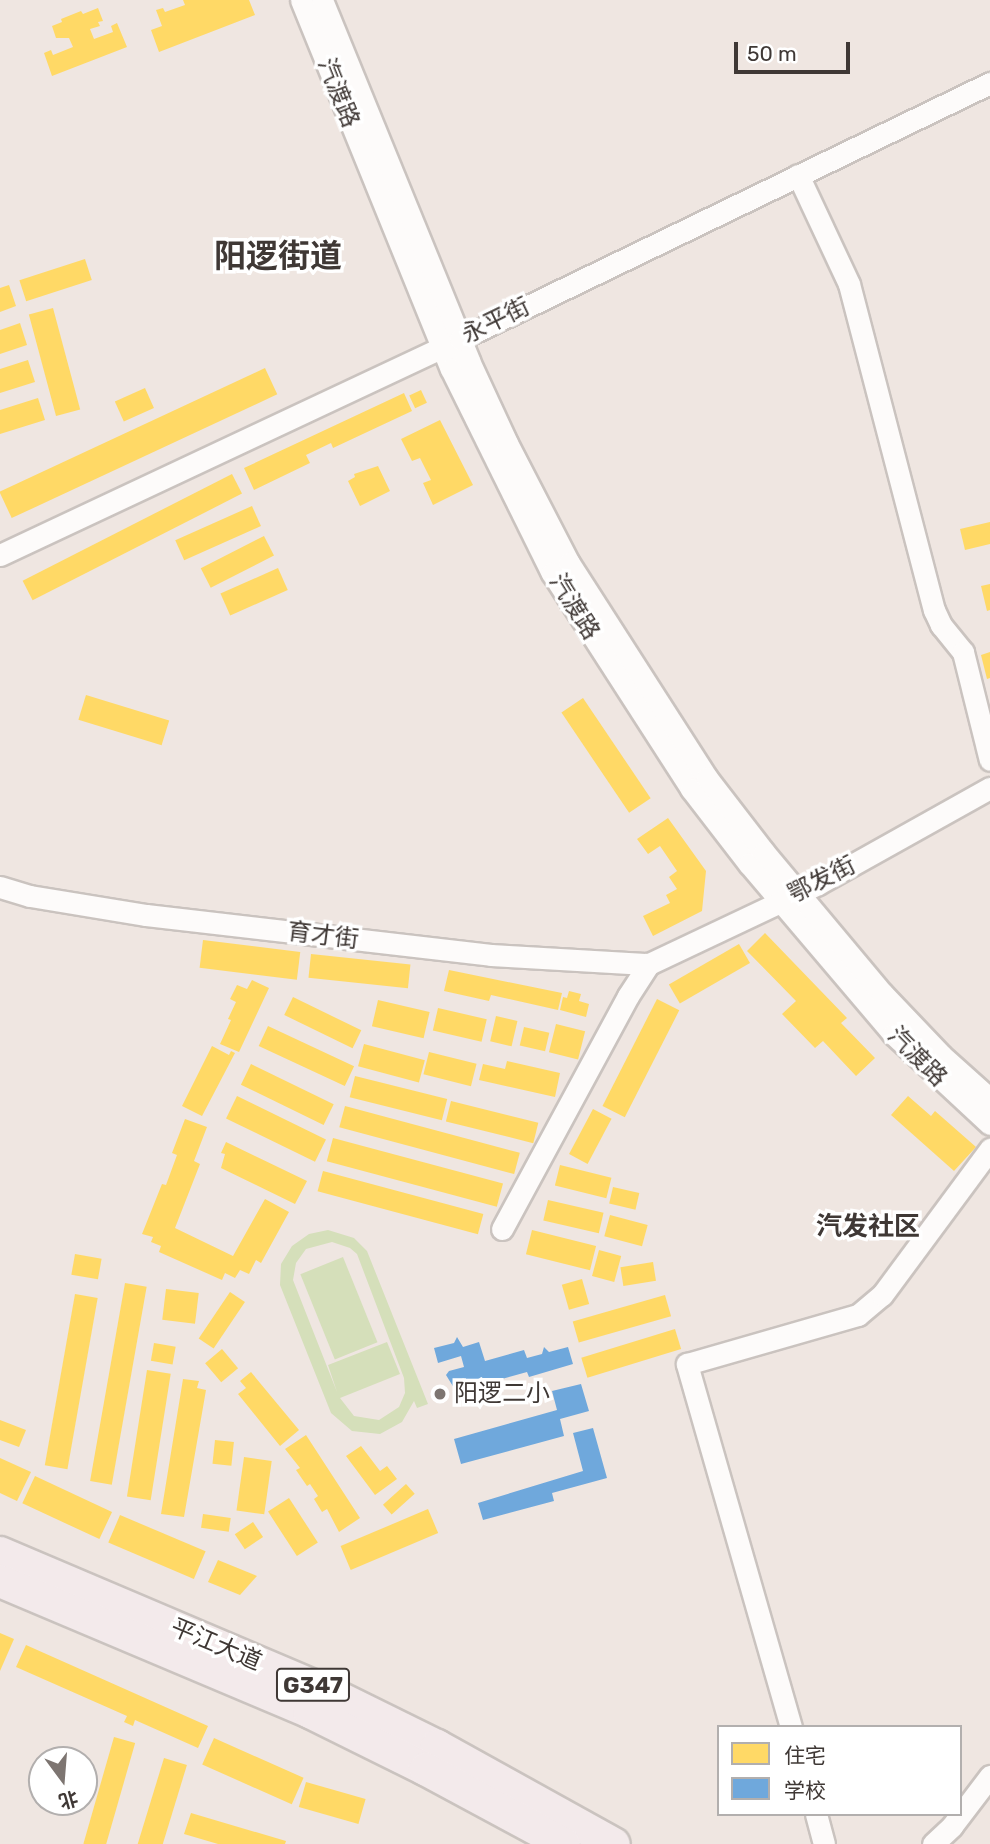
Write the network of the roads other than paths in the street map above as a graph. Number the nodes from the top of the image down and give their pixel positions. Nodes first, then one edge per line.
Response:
1 (301, 0) edge
2 (322, 0) edge
3 (990, 83) edge
4 (799, 175) junction
5 (451, 343) junction
6 (0, 555) edge
7 (990, 760) edge
8 (990, 788) edge
9 (0, 887) edge
10 (789, 898) junction
11 (649, 964) junction
12 (990, 1099) edge
13 (990, 1124) edge
14 (990, 1149) edge
15 (502, 1229) dead end
16 (0, 1553) edge
17 (0, 1581) edge
18 (790, 1725) edge
19 (990, 1776) edge
20 (962, 1813) edge
21 (817, 1816) edge
22 (960, 1816) edge
23 (564, 1844) edge
24 (614, 1844) edge
25 (824, 1844) edge
26 (933, 1844) edge

1 - 5 street, 汽渡路
2 - 5 street, 汽渡路
3 - 4 street, 永平街
4 - 5 street, 永平街
4 - 7 street
5 - 6 street, 永平街
5 - 10 street, 汽渡路
8 - 10 street, 鄂发街
9 - 11 street, 育才街
10 - 11 street, 鄂发街
10 - 12 street, 汽渡路
10 - 13 street, 汽渡路
11 - 15 street
14 - 18 street
16 - 24 highway, 平江大道 / G347
17 - 23 highway, 平江大道 / G347
19 - 20 street
21 - 25 street
22 - 26 street

